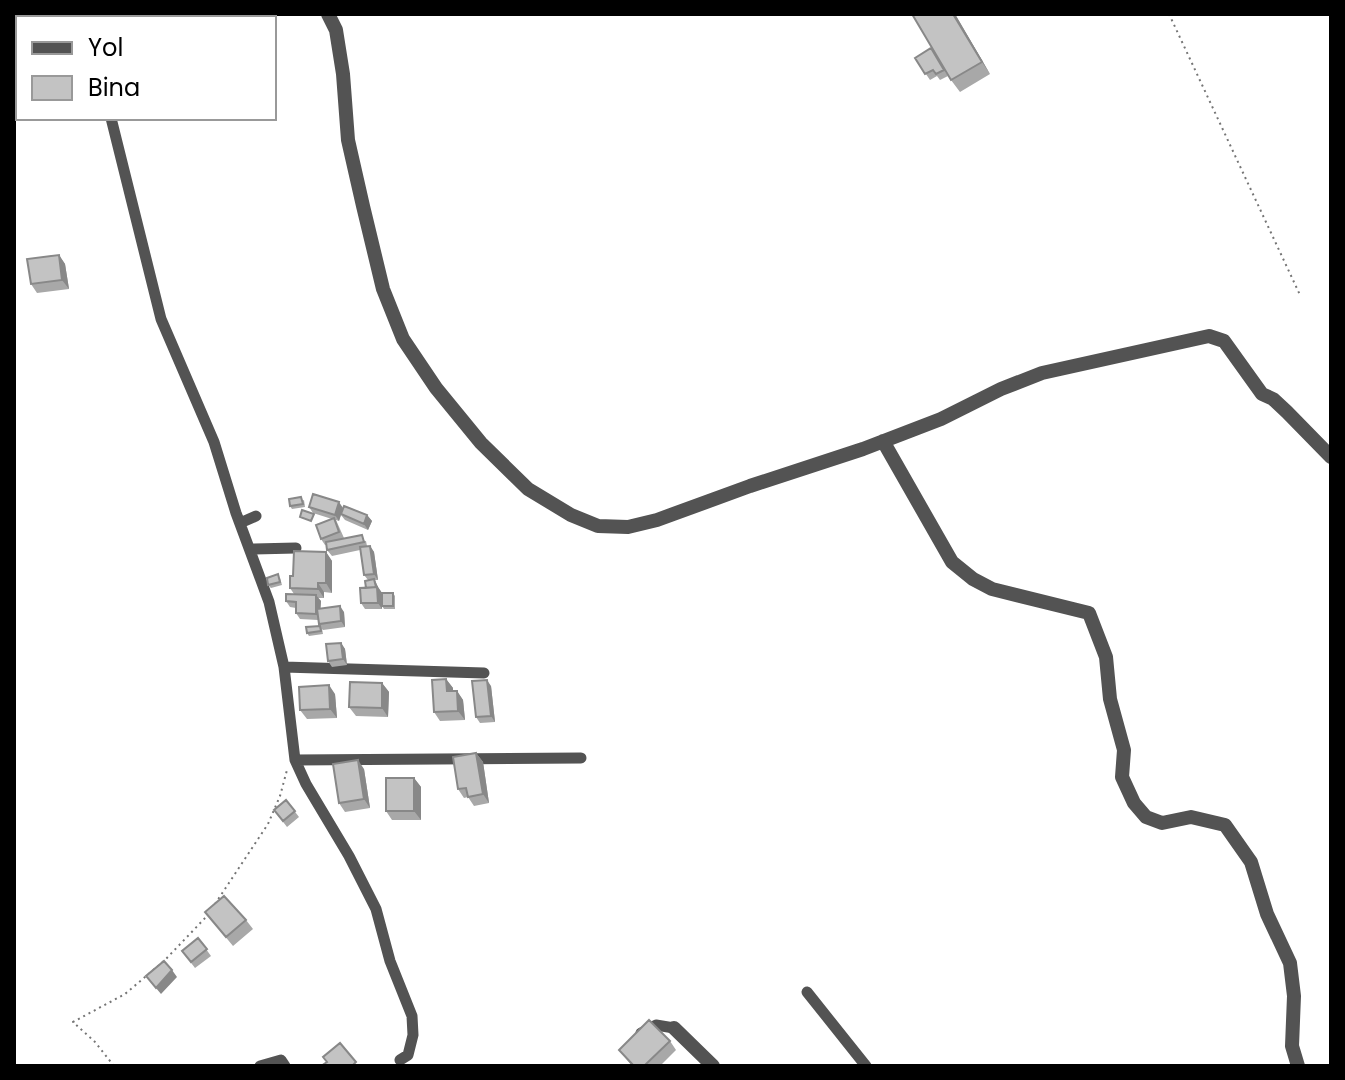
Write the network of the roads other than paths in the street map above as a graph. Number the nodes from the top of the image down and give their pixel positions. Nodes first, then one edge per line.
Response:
1 (20, 14) edge
2 (328, 14) edge
3 (14, 17) edge
4 (111, 120) edge
5 (883, 441) junction
6 (1331, 457) edge
7 (256, 516) dead end
8 (240, 523) junction
9 (296, 548) edge
10 (251, 549) junction
11 (284, 667) junction
12 (484, 673) dead end
13 (581, 758) dead end
14 (295, 760) junction
15 (807, 992) dead end
16 (674, 1028) joint
17 (633, 1040) edge
18 (400, 1060) dead end
19 (260, 1066) edge
20 (285, 1066) edge
21 (713, 1066) edge
22 (866, 1066) edge
23 (1298, 1066) edge

1 - 3 highway
2 - 5 street
4 - 8 street
5 - 6 street
5 - 23 street
7 - 8 street
8 - 10 street
9 - 10 street
10 - 11 street
11 - 12 street
11 - 14 street
13 - 14 street
14 - 18 street
15 - 22 street
16 - 17 street
16 - 21 street
19 - 20 street

